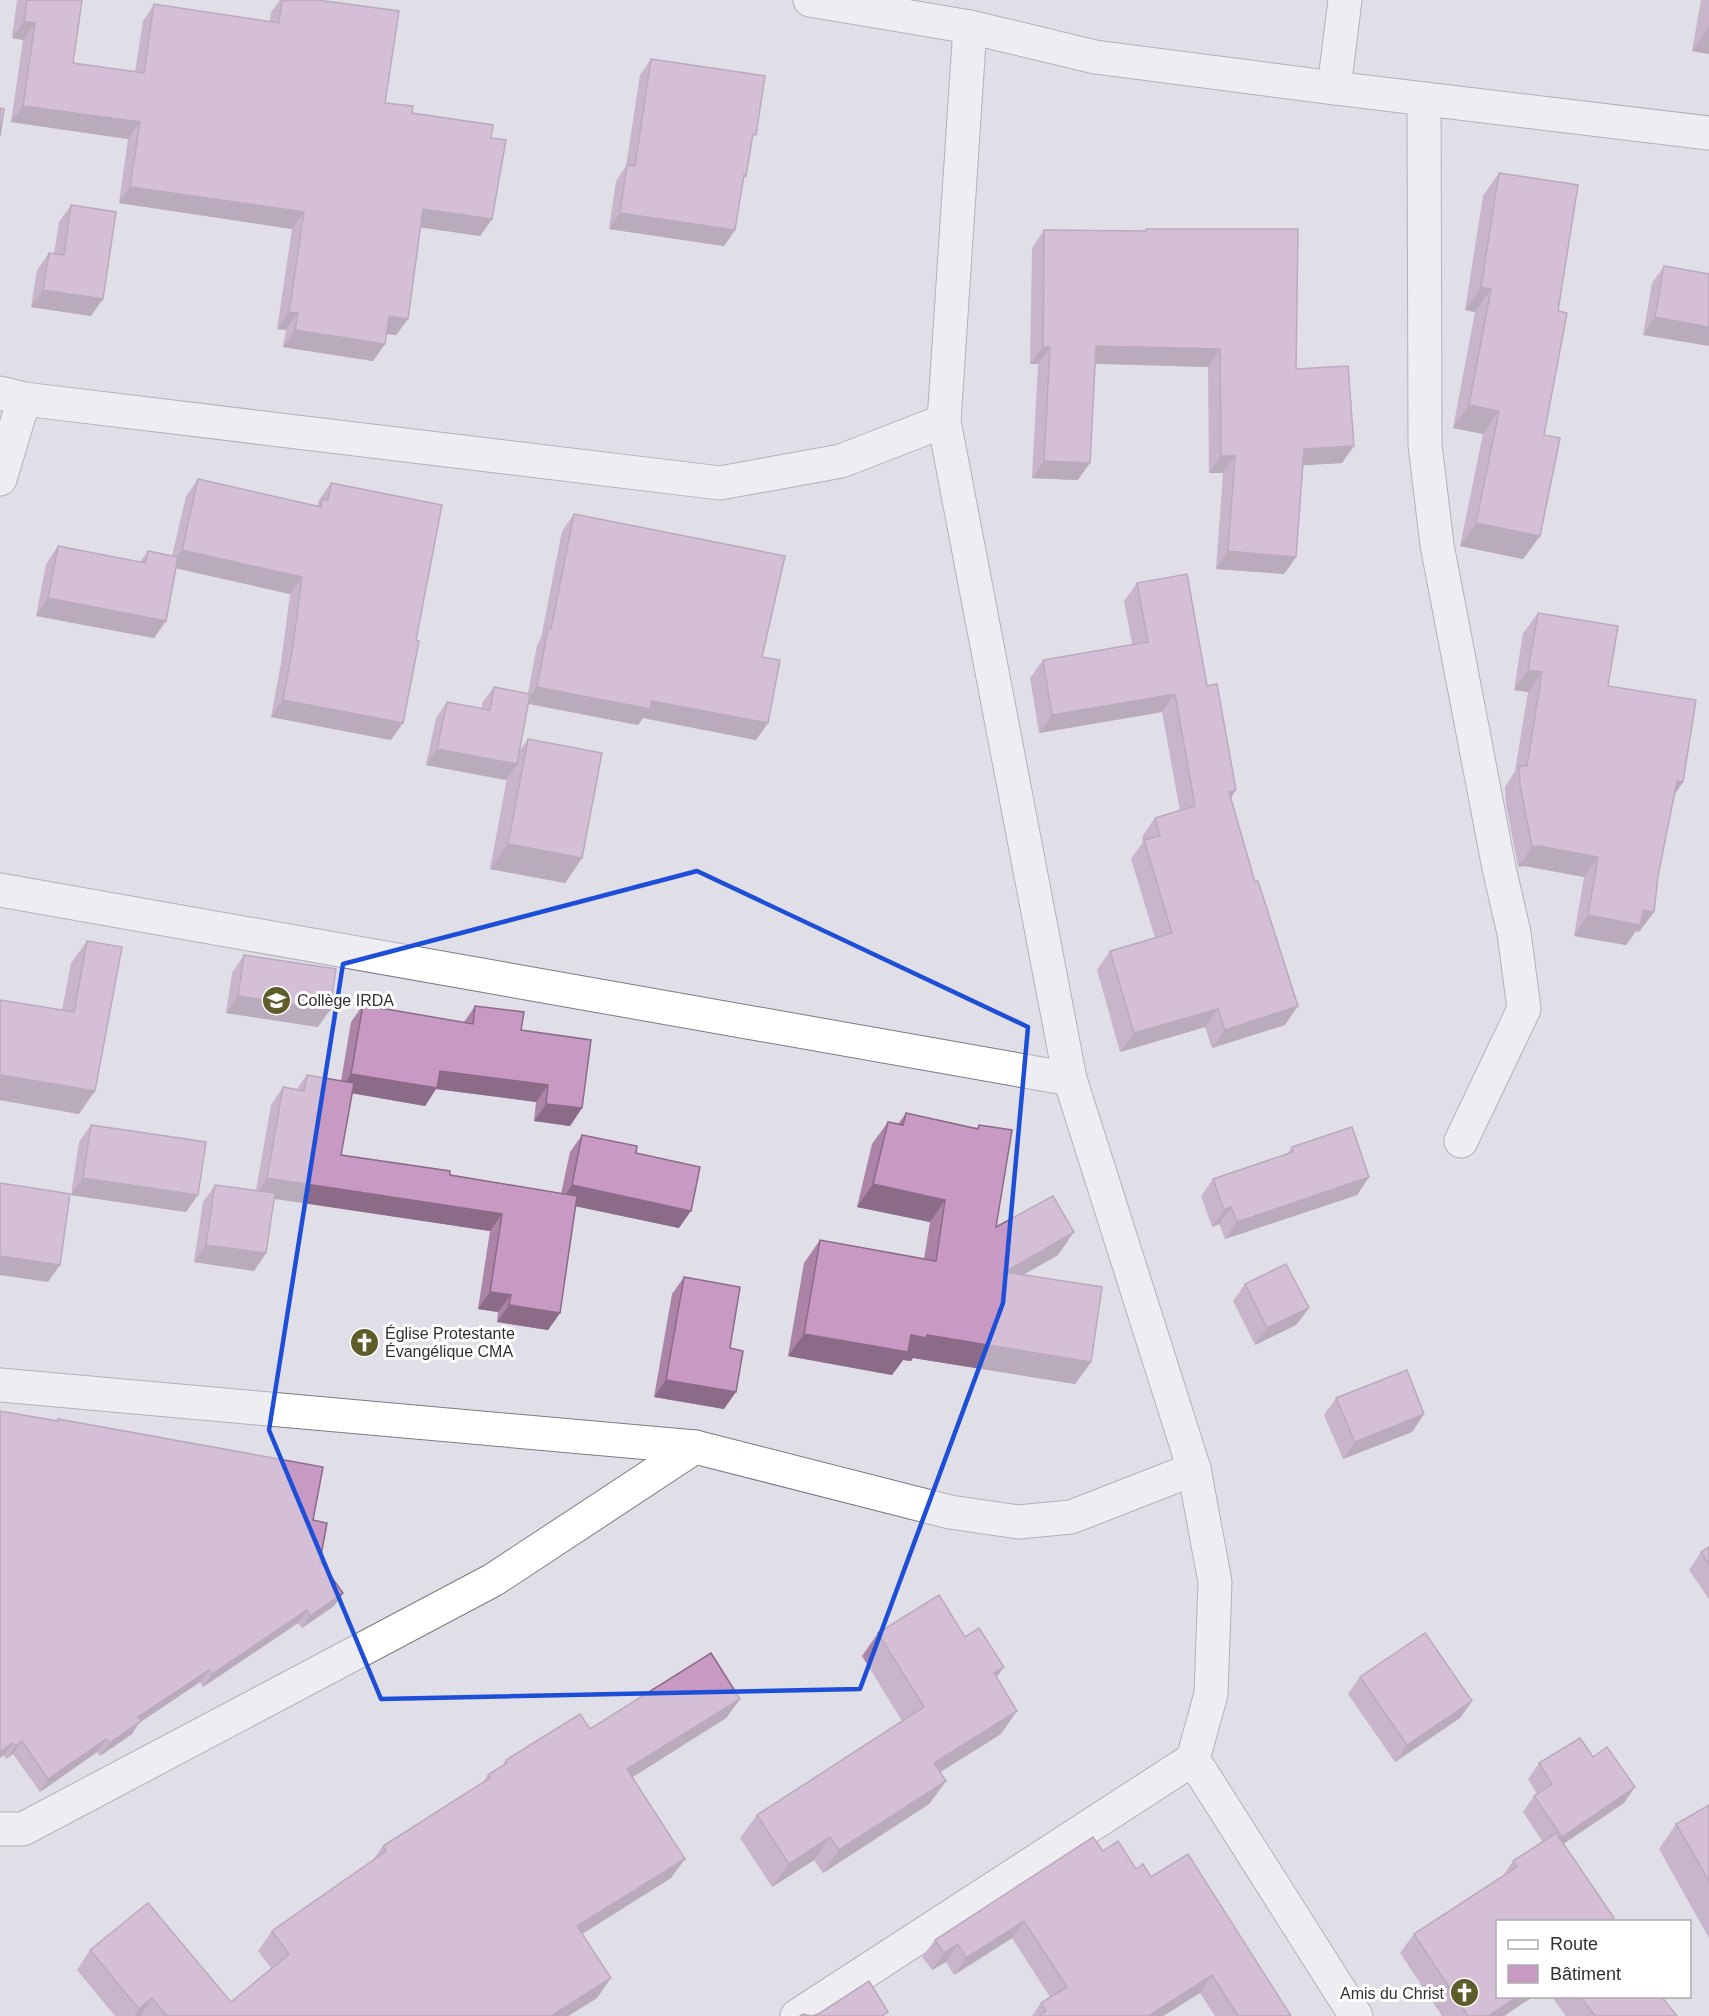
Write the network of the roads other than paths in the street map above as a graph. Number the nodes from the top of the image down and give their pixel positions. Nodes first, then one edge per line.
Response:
1 (810, 0) edge
2 (1345, 0) edge
3 (970, 27) junction
4 (1334, 88) junction
5 (1424, 99) junction
6 (1709, 133) edge
7 (12, 396) edge
8 (944, 421) junction
9 (0, 479) edge
10 (0, 890) edge
11 (1070, 1079) junction
12 (1461, 1141) dead end
13 (0, 1385) edge
14 (695, 1447) junction
15 (1194, 1469) junction
16 (1193, 1759) junction
17 (0, 1829) edge
18 (797, 2016) edge
19 (1356, 2016) edge

1 - 3 street
2 - 4 street
3 - 4 street
3 - 8 street
4 - 5 street
5 - 6 street
5 - 12 street
7 - 8 street
7 - 9 street
8 - 11 street
10 - 11 street
11 - 15 street
13 - 14 street
14 - 15 street
14 - 17 street
15 - 16 street
16 - 18 street
16 - 19 street

